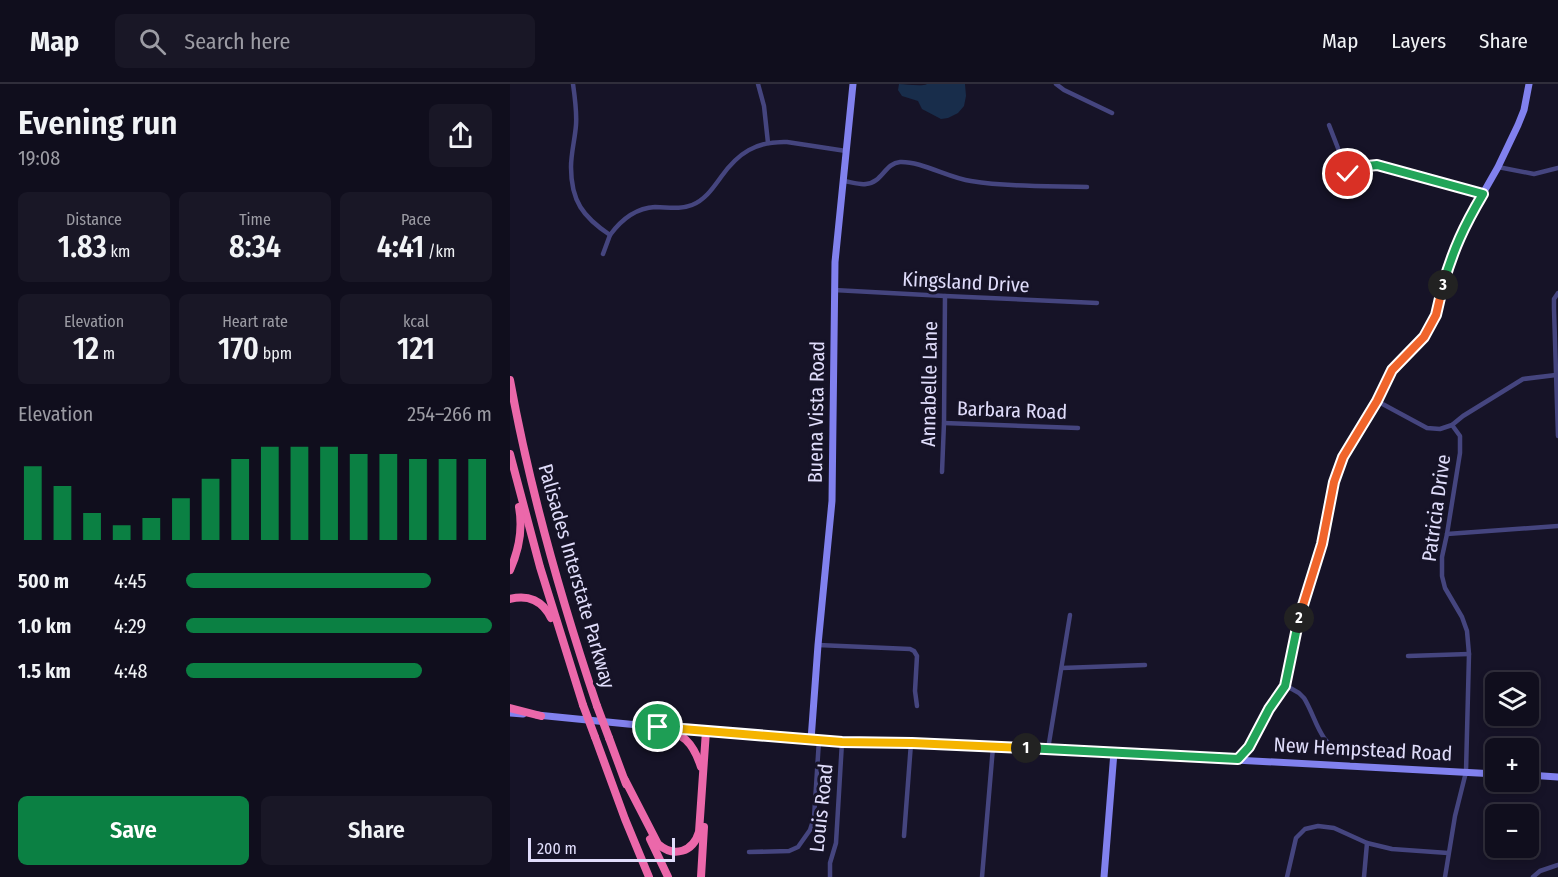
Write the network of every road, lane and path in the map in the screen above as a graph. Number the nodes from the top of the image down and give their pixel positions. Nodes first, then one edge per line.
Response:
1 (573, 84) edge
2 (758, 84) edge
3 (853, 84) edge
4 (1056, 84) edge
5 (1529, 84) edge
6 (1112, 113) dead end
7 (1329, 125) dead end
8 (768, 143) junction
9 (846, 151) junction
10 (1498, 167) junction
11 (1558, 168) edge
12 (843, 181) junction
13 (1087, 187) dead end
14 (1483, 194) junction
15 (610, 235) junction
16 (603, 254) dead end
17 (834, 290) junction
18 (1558, 293) edge
19 (945, 296) junction
20 (1097, 303) dead end
21 (1556, 375) junction
22 (510, 380) edge
23 (1377, 401) junction
24 (1558, 414) edge
25 (944, 423) junction
26 (1452, 425) junction
27 (1078, 428) dead end
28 (1558, 436) edge
29 (510, 455) edge
30 (942, 472) dead end
31 (1558, 526) edge
32 (1447, 534) junction
33 (510, 570) edge
34 (510, 599) edge
35 (1070, 615) dead end
36 (818, 645) junction
37 (1468, 654) junction
38 (1408, 656) dead end
39 (1145, 665) dead end
40 (1062, 668) junction
41 (1285, 686) junction
42 (579, 691) junction
43 (917, 706) dead end
44 (510, 708) edge
45 (510, 713) edge
46 (541, 716) junction
47 (658, 727) junction
48 (708, 731) junction
49 (815, 740) junction
50 (842, 742) junction
51 (912, 743) junction
52 (993, 747) junction
53 (1048, 749) junction
54 (1343, 752) dead end
55 (1114, 753) junction
56 (1238, 759) junction
57 (1466, 772) junction
58 (1485, 773) edge
59 (703, 774) junction
60 (1539, 776) edge
61 (1558, 777) edge
62 (625, 780) junction
63 (904, 836) dead end
64 (1367, 843) junction
65 (749, 852) dead end
66 (1448, 853) junction
67 (1558, 865) edge
68 (649, 877) edge
69 (668, 877) edge
70 (701, 877) edge
71 (830, 877) edge
72 (982, 877) edge
73 (1104, 877) edge
74 (1287, 877) edge
75 (1364, 877) edge
76 (1445, 877) edge
77 (1533, 877) edge

1 - 15 street
2 - 8 street
3 - 9 street, Buena Vista Road
4 - 6 street
5 - 10 street
7 - 14 street
8 - 9 street
8 - 15 street
9 - 12 street, Buena Vista Road
10 - 11 street
10 - 14 street
12 - 13 street
12 - 17 street, Buena Vista Road
14 - 23 street
15 - 16 street
17 - 19 street, Kingsland Drive
17 - 36 street, Buena Vista Road
18 - 21 street
19 - 20 street, Kingsland Drive
19 - 25 street, Annabelle Lane
21 - 24 street
21 - 26 street
22 - 62 highway, Palisades Interstate Parkway, bridge
23 - 26 street
23 - 41 street
24 - 28 street
25 - 27 street, Barbara Road
25 - 30 street, Annabelle Lane
26 - 32 street, Patricia Drive
29 - 33 highway
29 - 42 highway, Palisades Interstate Parkway
31 - 32 street
32 - 37 street, Patricia Drive
34 - 42 highway
35 - 40 street
36 - 43 street
36 - 49 street, Buena Vista Road
37 - 38 street
37 - 57 street, Patricia Drive
39 - 40 street
40 - 53 street
41 - 54 street
41 - 56 street
42 - 68 highway, Palisades Interstate Parkway, bridge
44 - 46 highway
45 - 46 street, New Hempstead Road
46 - 47 street, New Hempstead Road
47 - 48 street, New Hempstead Road
47 - 59 highway
48 - 49 street, New Hempstead Road
48 - 59 highway
48 - 70 highway
49 - 50 street, New Hempstead Road
49 - 65 street
50 - 51 street, New Hempstead Road
50 - 71 street, Louis Road
51 - 52 street, New Hempstead Road
51 - 63 street
52 - 53 street, New Hempstead Road
52 - 72 street
53 - 55 street, New Hempstead Road
55 - 56 street, New Hempstead Road
55 - 73 street
56 - 57 street, New Hempstead Road
57 - 58 street, New Hempstead Road
57 - 66 street, Patricia Drive
59 - 62 highway
60 - 61 street
62 - 69 highway, Palisades Interstate Parkway
64 - 66 street
64 - 74 street
64 - 75 street
66 - 76 street, Patricia Drive
67 - 77 street

